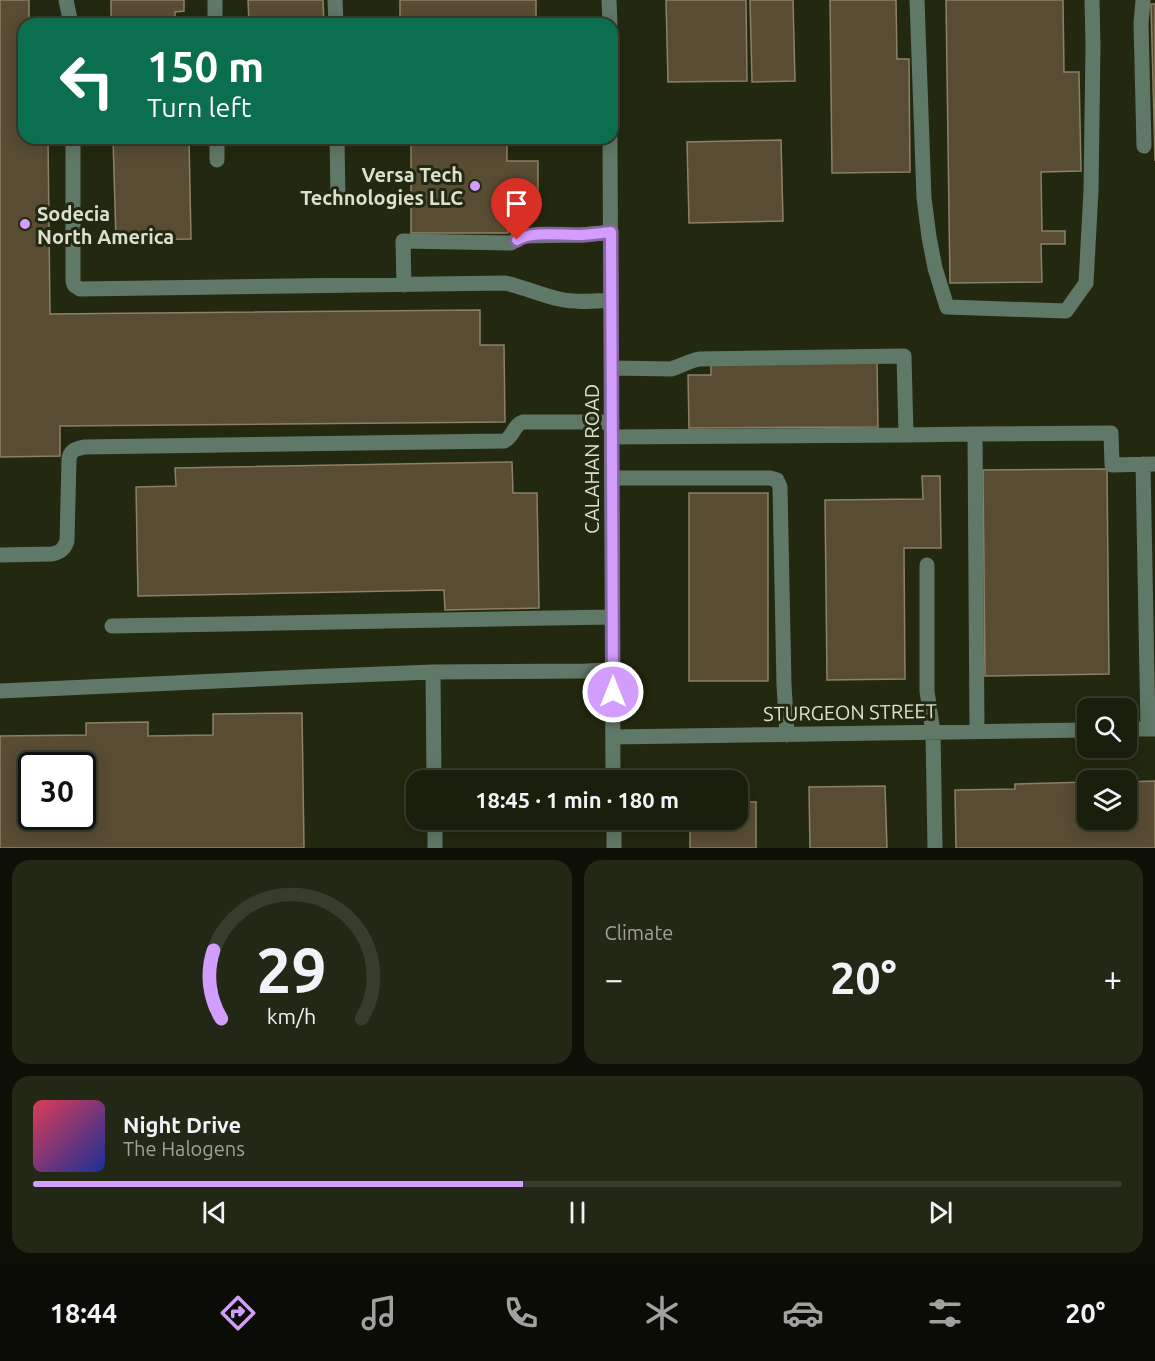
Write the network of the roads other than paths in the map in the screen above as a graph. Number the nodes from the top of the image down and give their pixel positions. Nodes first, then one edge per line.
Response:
1 (66, 0) edge
2 (215, 0) edge
3 (335, 0) edge
4 (609, 0) edge
5 (917, 0) edge
6 (1092, 0) edge
7 (1143, 0) edge
8 (70, 18) edge
9 (215, 18) edge
10 (336, 18) edge
11 (610, 18) edge
12 (74, 144) edge
13 (217, 144) edge
14 (337, 144) edge
15 (610, 144) edge
16 (1144, 146) dead end
17 (217, 160) dead end
18 (338, 199) dead end
19 (611, 232) junction
20 (404, 285) junction
21 (611, 300) junction
22 (612, 368) junction
23 (612, 429) junction
24 (975, 434) junction
25 (906, 435) junction
26 (1149, 464) edge
27 (612, 478) junction
28 (0, 555) edge
29 (927, 565) dead end
30 (612, 617) junction
31 (112, 626) dead end
32 (613, 670) junction
33 (433, 672) junction
34 (0, 692) edge
35 (1151, 729) edge
36 (1077, 730) edge
37 (977, 731) junction
38 (933, 732) junction
39 (787, 735) junction
40 (613, 737) junction
41 (434, 770) edge
42 (614, 770) edge
43 (435, 830) edge
44 (614, 830) edge
45 (435, 848) edge
46 (614, 848) edge
47 (935, 848) edge

1 - 8 street
2 - 9 street
3 - 10 street
4 - 11 street
5 - 6 street
7 - 16 street
12 - 20 street
13 - 17 street
14 - 18 street
15 - 19 street, CALAHAN ROAD
19 - 20 street
19 - 21 street, CALAHAN ROAD
20 - 21 street
21 - 22 street, CALAHAN ROAD
22 - 23 street, CALAHAN ROAD
22 - 25 street
23 - 25 street
23 - 27 street, CALAHAN ROAD
23 - 28 street
24 - 25 street
24 - 26 street
24 - 37 street
26 - 35 street
27 - 30 street, CALAHAN ROAD
27 - 39 street
29 - 38 street
30 - 31 street
30 - 32 street, CALAHAN ROAD
32 - 33 street
32 - 40 street, CALAHAN ROAD
33 - 34 street
33 - 41 street
36 - 37 street, STURGEON STREET
37 - 38 street, STURGEON STREET
38 - 39 street, STURGEON STREET
38 - 47 street
39 - 40 street, STURGEON STREET
40 - 42 street, CALAHAN ROAD
43 - 45 street
44 - 46 street

